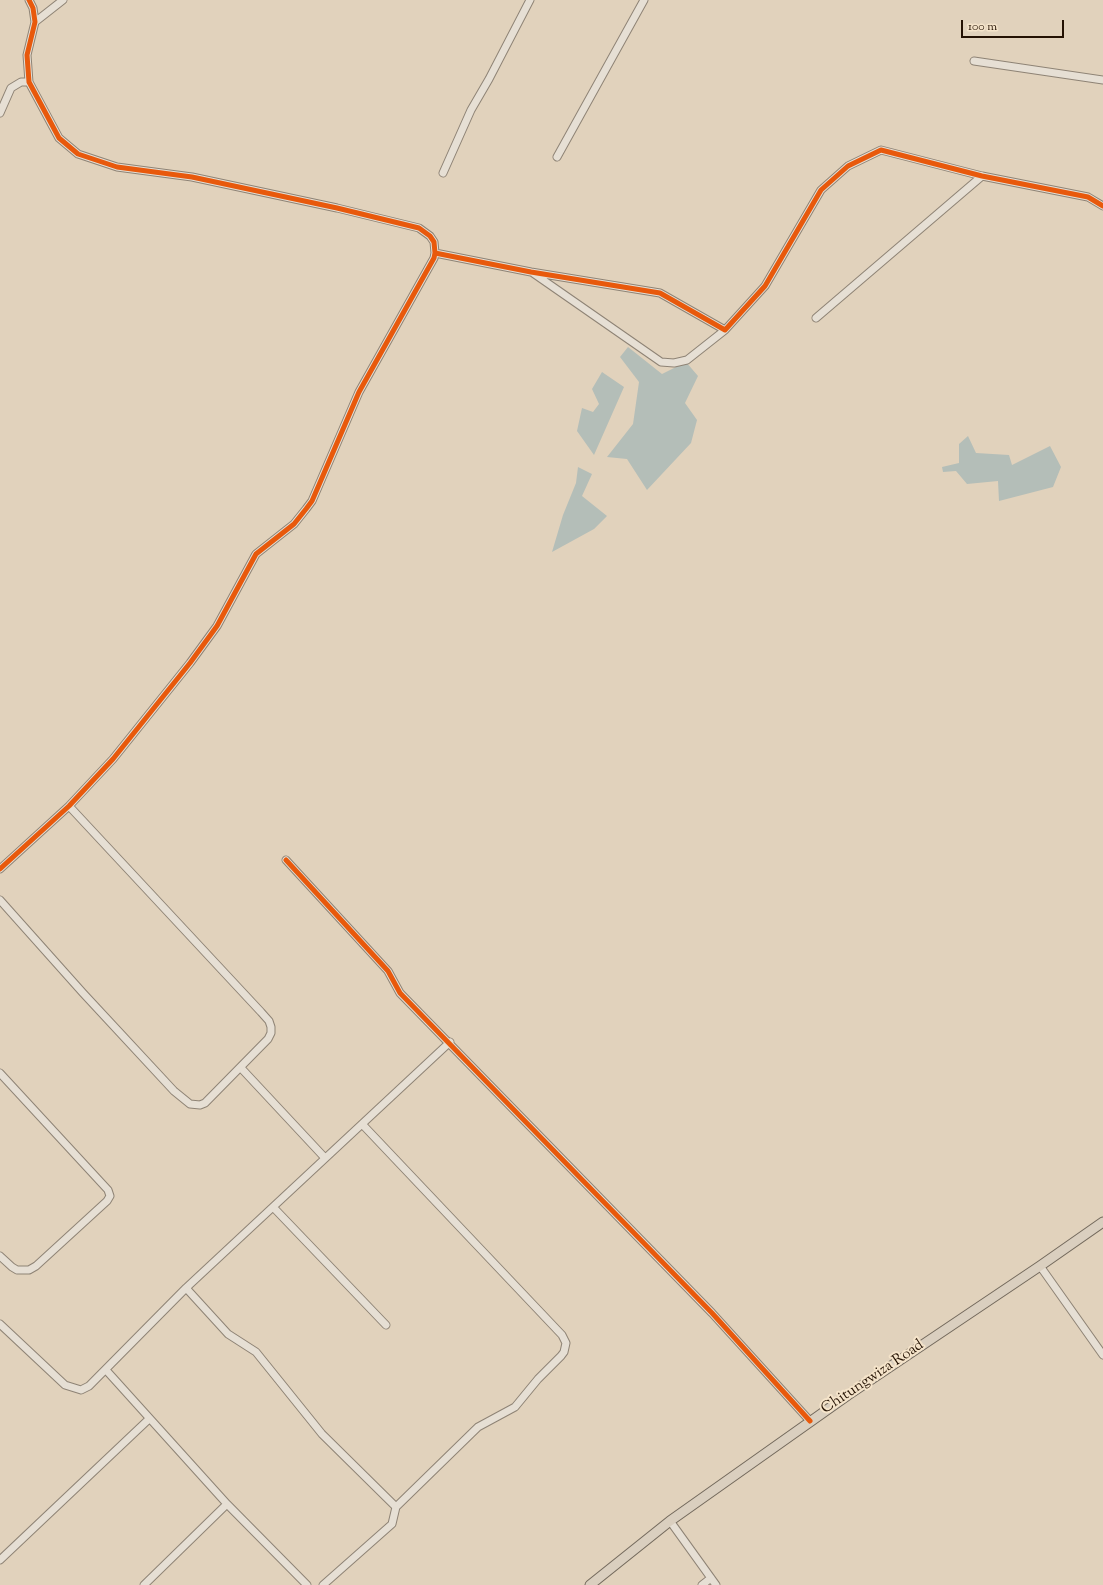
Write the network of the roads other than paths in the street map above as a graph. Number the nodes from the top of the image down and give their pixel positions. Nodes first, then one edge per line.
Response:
1 (29, 0) edge
2 (63, 0) edge
3 (530, 0) edge
4 (644, 0) edge
5 (35, 22) junction
6 (974, 61) dead end
7 (1103, 80) edge
8 (29, 82) junction
9 (0, 113) edge
10 (557, 157) dead end
11 (444, 173) dead end
12 (982, 176) junction
13 (1103, 206) edge
14 (435, 253) junction
15 (531, 272) junction
16 (816, 318) dead end
17 (725, 330) junction
18 (69, 806) junction
19 (286, 860) dead end
20 (0, 869) edge
21 (0, 900) edge
22 (450, 1042) junction
23 (241, 1068) junction
24 (0, 1073) edge
25 (362, 1124) junction
26 (325, 1158) junction
27 (273, 1207) junction
28 (1103, 1222) edge
29 (0, 1256) edge
30 (1040, 1266) junction
31 (186, 1288) junction
32 (0, 1324) edge
33 (386, 1325) dead end
34 (1103, 1355) edge
35 (106, 1370) junction
36 (149, 1419) junction
37 (810, 1421) junction
38 (227, 1504) junction
39 (396, 1507) junction
40 (670, 1521) junction
41 (0, 1560) edge
42 (711, 1578) junction
43 (144, 1585) edge
44 (307, 1585) edge
45 (323, 1585) edge
46 (590, 1585) edge
47 (702, 1585) edge
48 (716, 1585) edge

1 - 5 street
2 - 5 street
3 - 11 street
4 - 10 street
5 - 8 street
6 - 7 street
8 - 9 street
8 - 14 street
12 - 13 street
12 - 16 street
12 - 17 street
14 - 15 street
14 - 18 street
15 - 17 street
15 - 17 street
18 - 20 street
18 - 23 street
19 - 22 street
21 - 23 street
22 - 25 street
22 - 37 street
23 - 26 street
24 - 29 street
25 - 26 street
25 - 39 street
26 - 27 street
27 - 31 street
27 - 33 street
28 - 30 main road, Chitungwiza Road
30 - 34 street
30 - 37 main road, Chitungwiza Road
31 - 35 street
31 - 39 street
32 - 35 street
35 - 36 street
36 - 38 street
36 - 41 street
37 - 40 main road, Chitungwiza Road
38 - 43 street
38 - 44 street
39 - 45 street
40 - 42 street
40 - 46 main road, Chitungwiza Road
42 - 47 street
42 - 48 street

